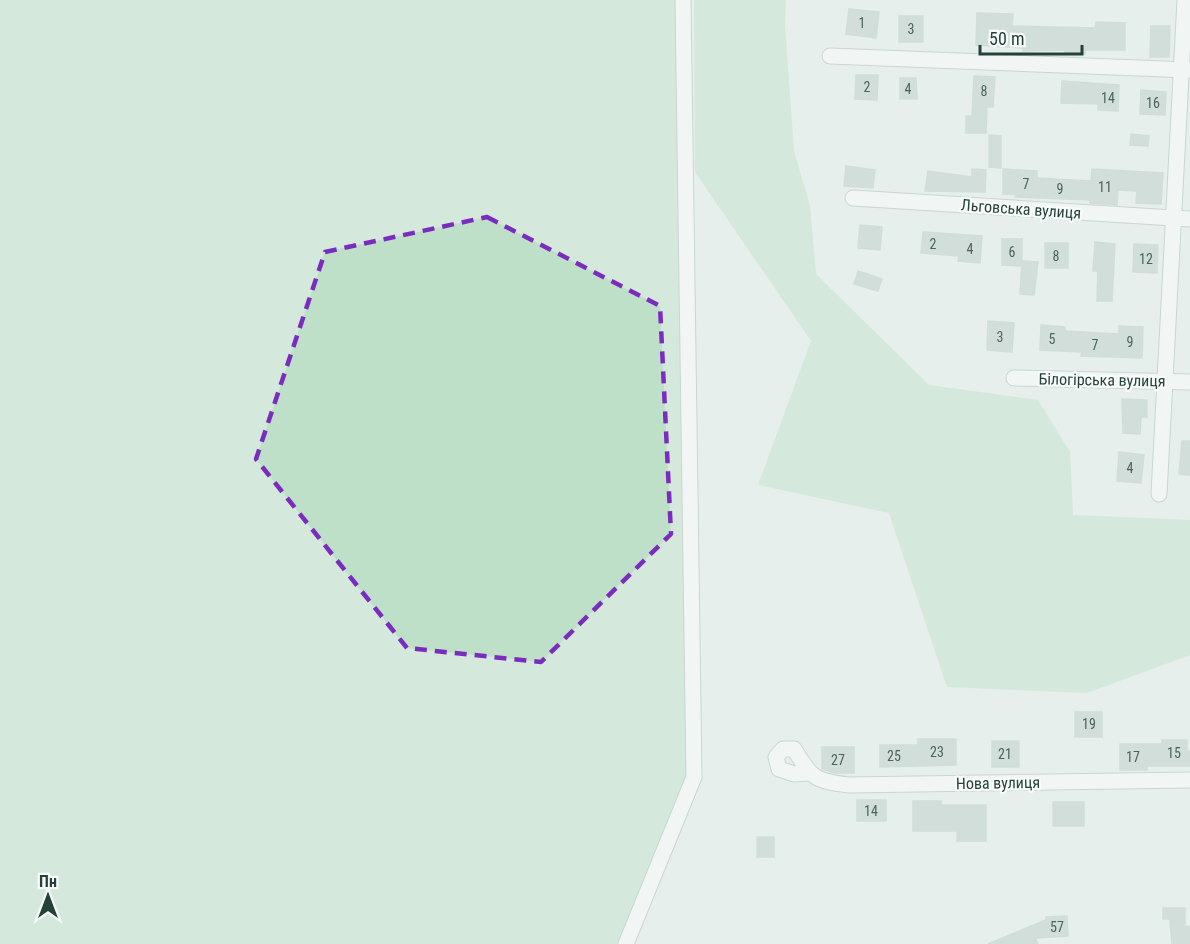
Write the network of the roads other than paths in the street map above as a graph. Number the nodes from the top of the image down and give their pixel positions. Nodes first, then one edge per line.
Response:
1 (682, 0) edge
2 (1185, 0) edge
3 (830, 56) dead end
4 (1186, 69) edge
5 (853, 198) dead end
6 (1172, 218) junction
7 (1190, 219) edge
8 (1014, 378) dead end
9 (1164, 381) junction
10 (1190, 382) edge
11 (1159, 494) dead end
12 (808, 773) dead end
13 (1190, 780) edge
14 (626, 944) edge

1 - 14 street
2 - 4 street
3 - 4 street
4 - 6 street
5 - 6 street, Льговська вулиця
6 - 7 street, Льговська вулиця
6 - 9 street
8 - 9 street, Білогірська вулиця
9 - 10 street, Білогірська вулиця
9 - 11 street
12 - 13 street, Нова вулиця

